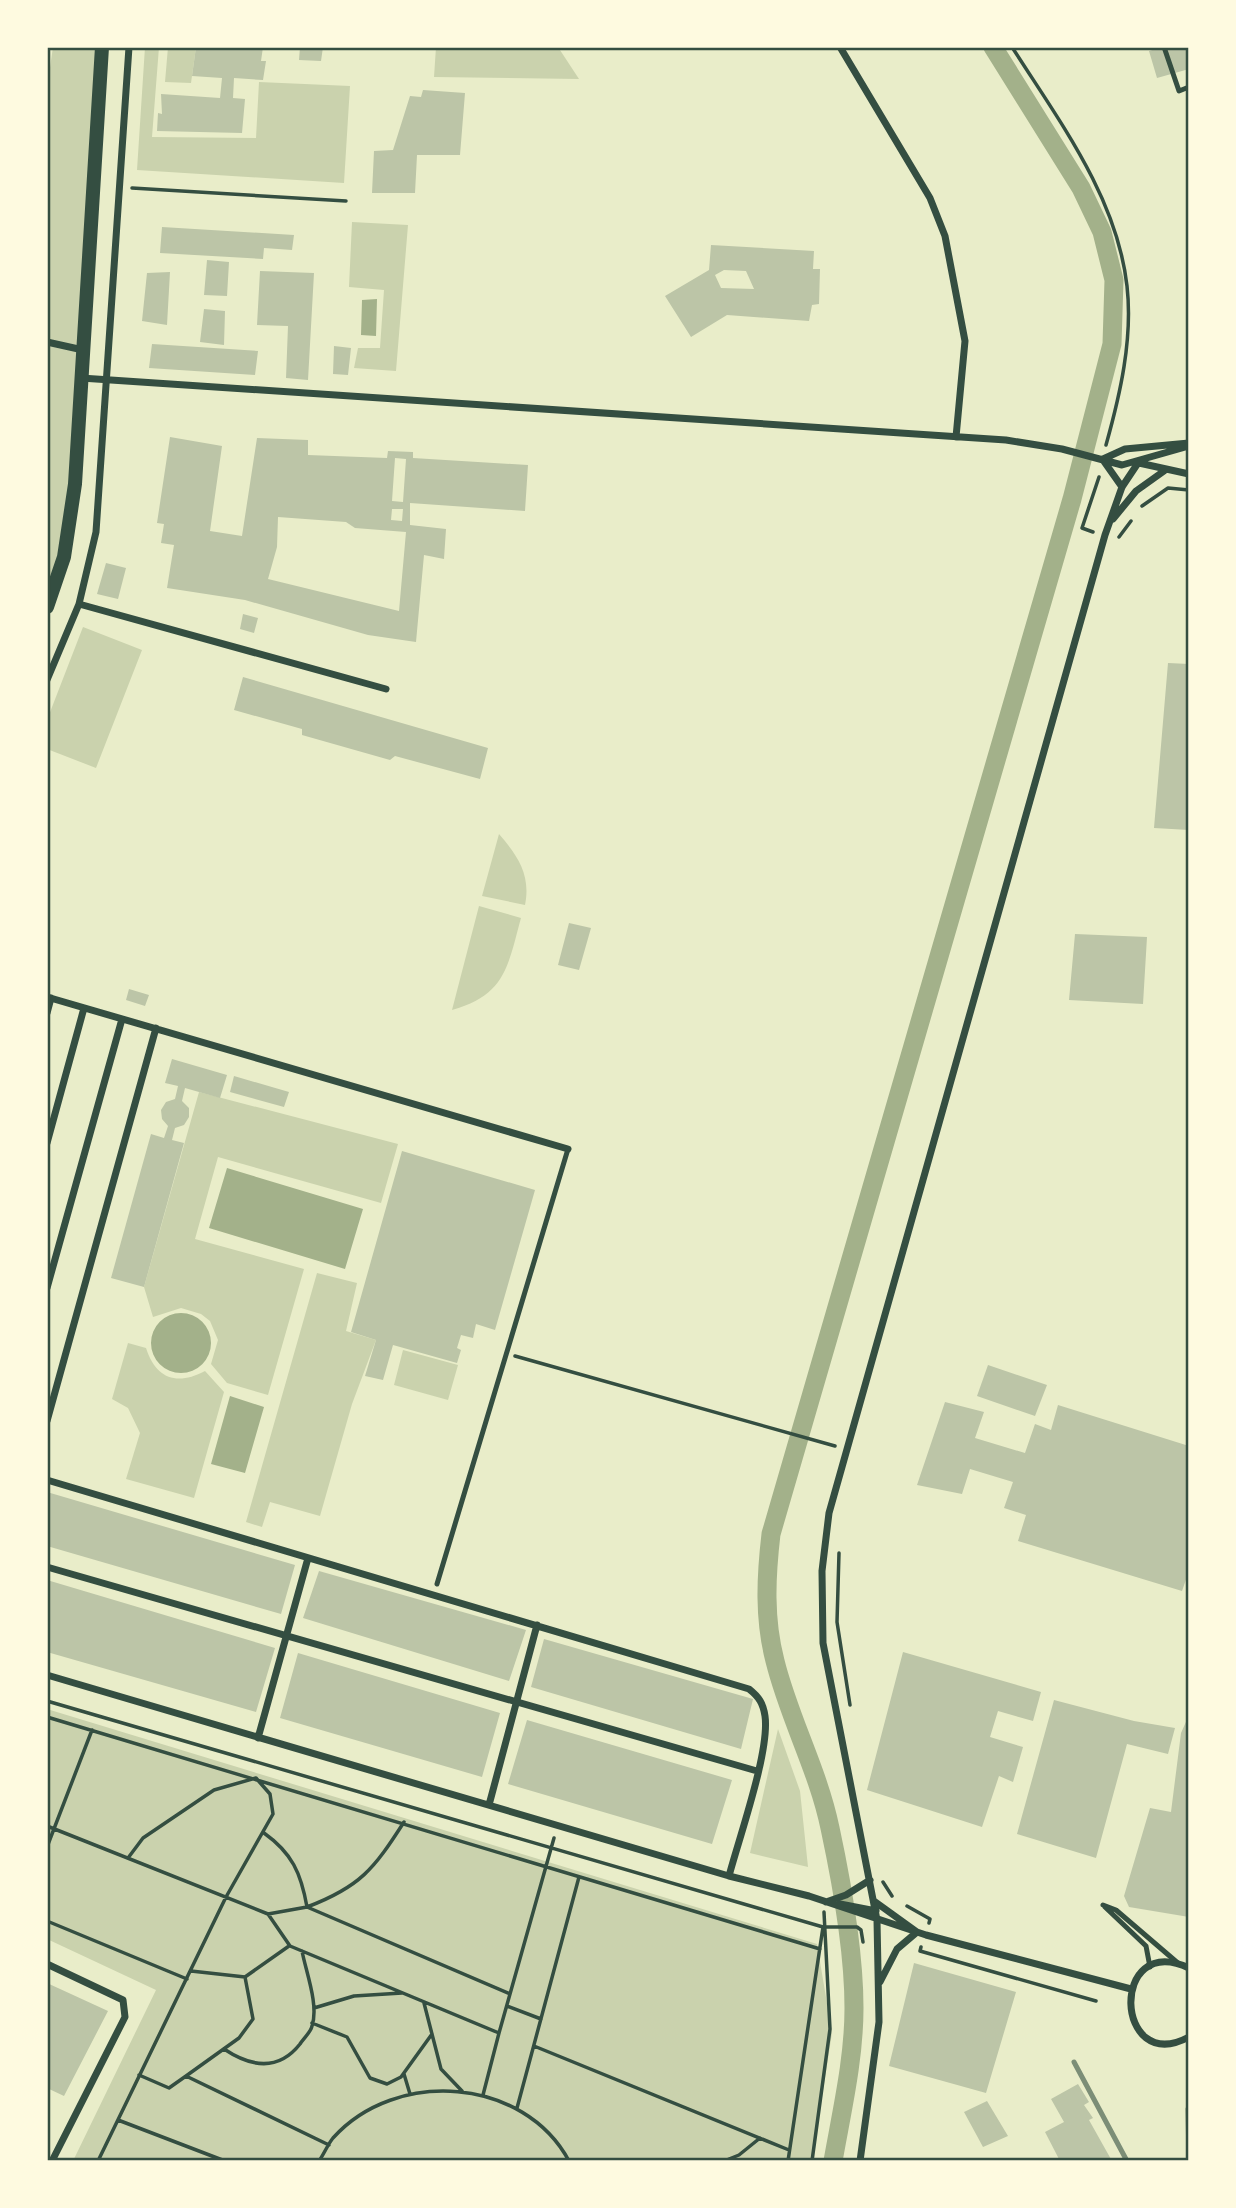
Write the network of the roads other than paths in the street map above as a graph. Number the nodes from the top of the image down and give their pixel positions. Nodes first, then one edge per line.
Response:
1 (102, 47) edge
2 (129, 47) edge
3 (840, 47) edge
4 (1164, 47) edge
5 (1189, 88) edge
6 (47, 342) edge
7 (83, 350) junction
8 (81, 378) junction
9 (107, 380) junction
10 (956, 437) junction
11 (1189, 445) edge
12 (1103, 459) junction
13 (1139, 463) junction
14 (1164, 471) junction
15 (1189, 474) edge
16 (1122, 487) junction
17 (1109, 525) junction
18 (79, 604) junction
19 (47, 607) edge
20 (47, 680) edge
21 (386, 689) dead end
22 (49, 998) edge
23 (84, 1008) junction
24 (47, 1013) edge
25 (121, 1019) junction
26 (156, 1028) junction
27 (47, 1143) edge
28 (568, 1149) joint
29 (47, 1287) edge
30 (47, 1421) edge
31 (47, 1480) edge
32 (308, 1558) junction
33 (47, 1567) edge
34 (437, 1584) dead end
35 (537, 1625) junction
36 (285, 1635) junction
37 (47, 1675) edge
38 (519, 1701) junction
39 (258, 1738) junction
40 (757, 1771) junction
41 (489, 1805) junction
42 (729, 1876) junction
43 (870, 1880) junction
44 (874, 1901) junction
45 (826, 1902) junction
46 (876, 1911) junction
47 (877, 1920) junction
48 (918, 1932) junction
49 (47, 1964) edge
50 (1179, 1964) junction
51 (1150, 1967) junction
52 (1189, 1968) edge
53 (879, 1982) junction
54 (1130, 1989) junction
55 (1189, 2037) edge
56 (52, 2161) edge
57 (860, 2161) edge

1 - 7 main road
2 - 9 street
3 - 10 street
4 - 5 lane
6 - 7 street
7 - 8 main road
8 - 9 street
8 - 19 main road
9 - 10 street
9 - 18 street
10 - 12 street
11 - 12 street
11 - 13 street
12 - 13 street
12 - 16 street
13 - 14 street
13 - 16 street
14 - 15 street
14 - 17 street
16 - 17 street
17 - 43 street
18 - 20 street
18 - 21 street
22 - 23 street
22 - 24 street
23 - 25 street
23 - 27 street
25 - 26 street
25 - 29 street
26 - 28 street
26 - 30 street
28 - 34 lane
31 - 32 street
32 - 35 street
32 - 36 street
33 - 36 street
35 - 38 street
35 - 40 street
36 - 38 street
36 - 39 street
37 - 39 street
38 - 40 street
38 - 41 street
39 - 41 street
40 - 42 street
41 - 42 street
42 - 45 street
43 - 44 street
43 - 45 street
44 - 46 street
44 - 48 street
45 - 46 street
45 - 47 street
46 - 47 street
47 - 48 street
47 - 53 street
48 - 53 street
48 - 54 street
49 - 56 street
50 - 51 street
50 - 51 lane
50 - 52 street
51 - 54 street
53 - 57 street
54 - 55 street

